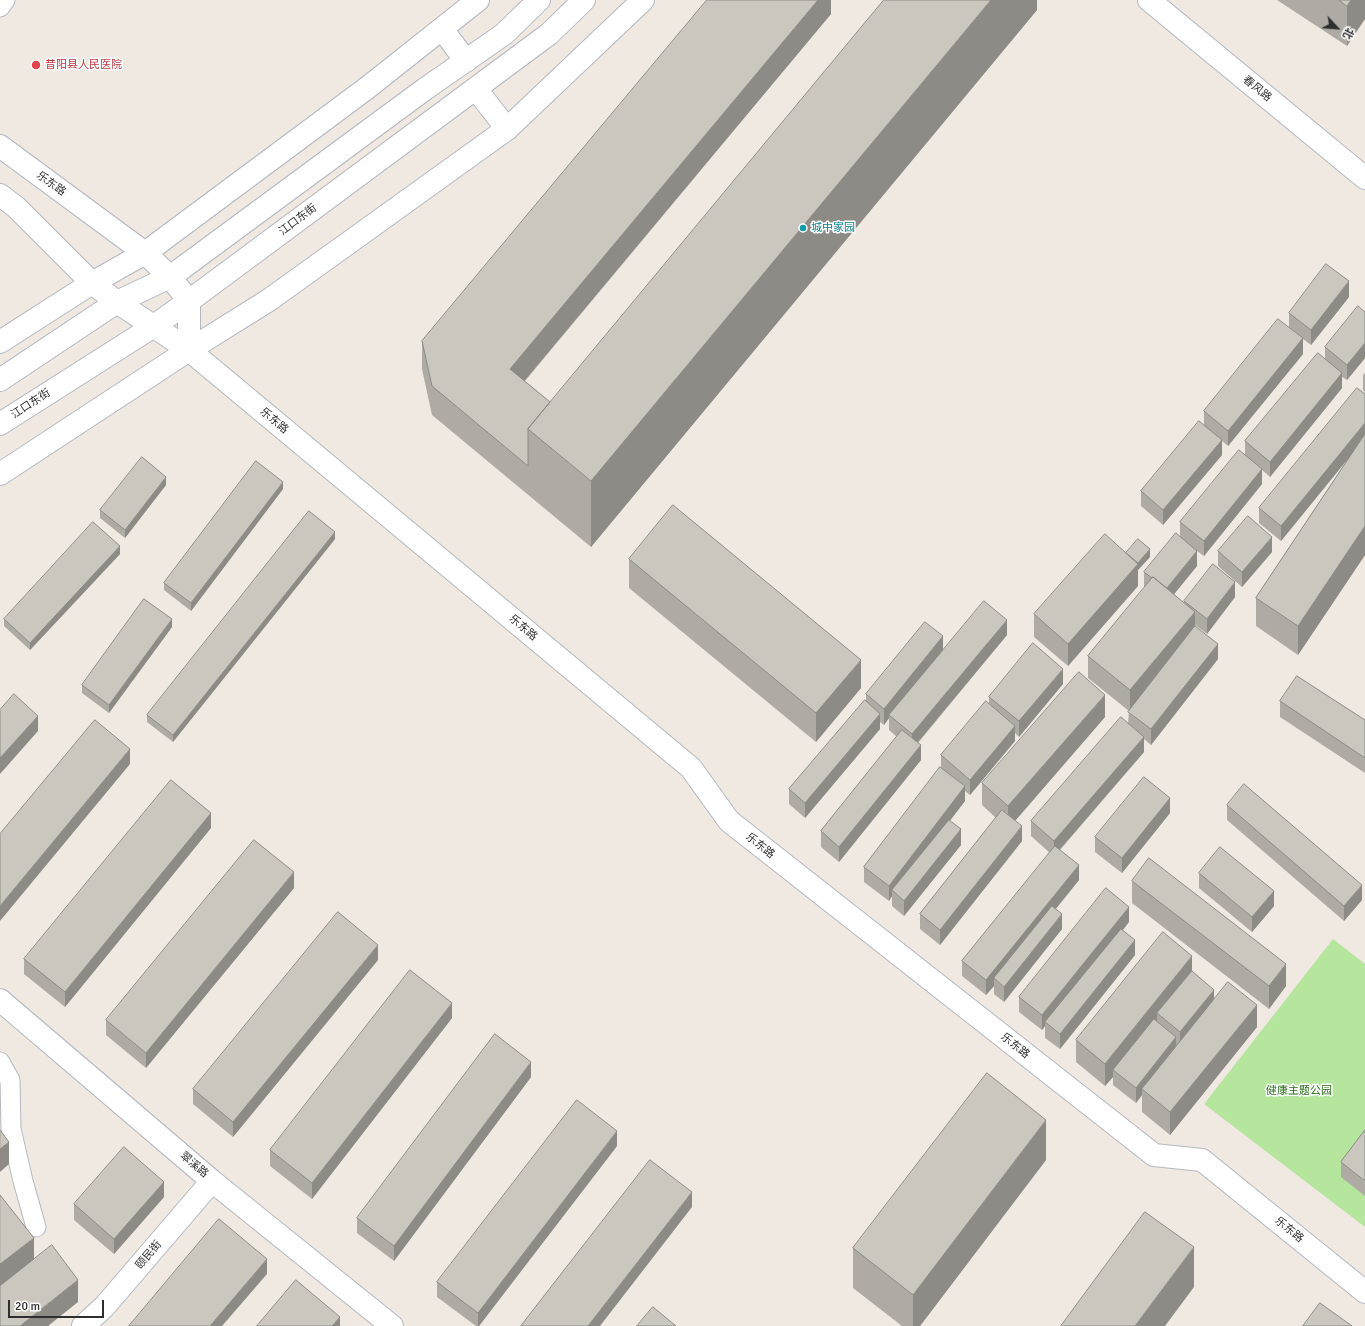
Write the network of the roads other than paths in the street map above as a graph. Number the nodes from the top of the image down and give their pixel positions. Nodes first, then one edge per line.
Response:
1 (5, 0) edge
2 (478, 0) edge
3 (539, 0) edge
4 (584, 0) edge
5 (644, 0) edge
6 (1149, 0) edge
7 (0, 7) edge
8 (442, 29) junction
9 (466, 61) junction
10 (476, 89) junction
11 (507, 129) junction
12 (0, 146) edge
13 (1365, 178) edge
14 (0, 195) edge
15 (145, 253) junction
16 (170, 277) junction
17 (92, 283) junction
18 (189, 301) junction
19 (117, 302) junction
20 (154, 326) junction
21 (0, 342) edge
22 (189, 350) junction
23 (0, 380) edge
24 (0, 424) edge
25 (0, 474) edge
26 (0, 1000) edge
27 (0, 1062) edge
28 (212, 1181) junction
29 (36, 1226) dead end
30 (1365, 1292) edge
31 (83, 1326) edge
32 (392, 1326) edge

1 - 7 lane
2 - 8 main road
3 - 9 main road
4 - 10 main road, 江口东街
5 - 11 main road
6 - 13 main road, 春风路
8 - 9 main road
8 - 15 main road
9 - 16 main road
10 - 11 main road
10 - 18 main road, 江口东街
11 - 22 main road
12 - 15 main road, 乐东路
14 - 17 main road, 乐东路
15 - 16 main road, 乐东路
15 - 17 main road
16 - 18 main road, 乐东路
16 - 19 main road
17 - 19 main road, 乐东路
17 - 21 main road
18 - 20 main road, 江口东街
18 - 22 main road
19 - 20 main road, 乐东路
19 - 23 main road
20 - 22 main road, 乐东路
20 - 24 main road, 江口东街
22 - 25 main road
22 - 30 main road, 乐东路
26 - 28 main road, 翠溪路
27 - 29 lane
28 - 31 main road, 颐民街
28 - 32 main road, 翠溪路

